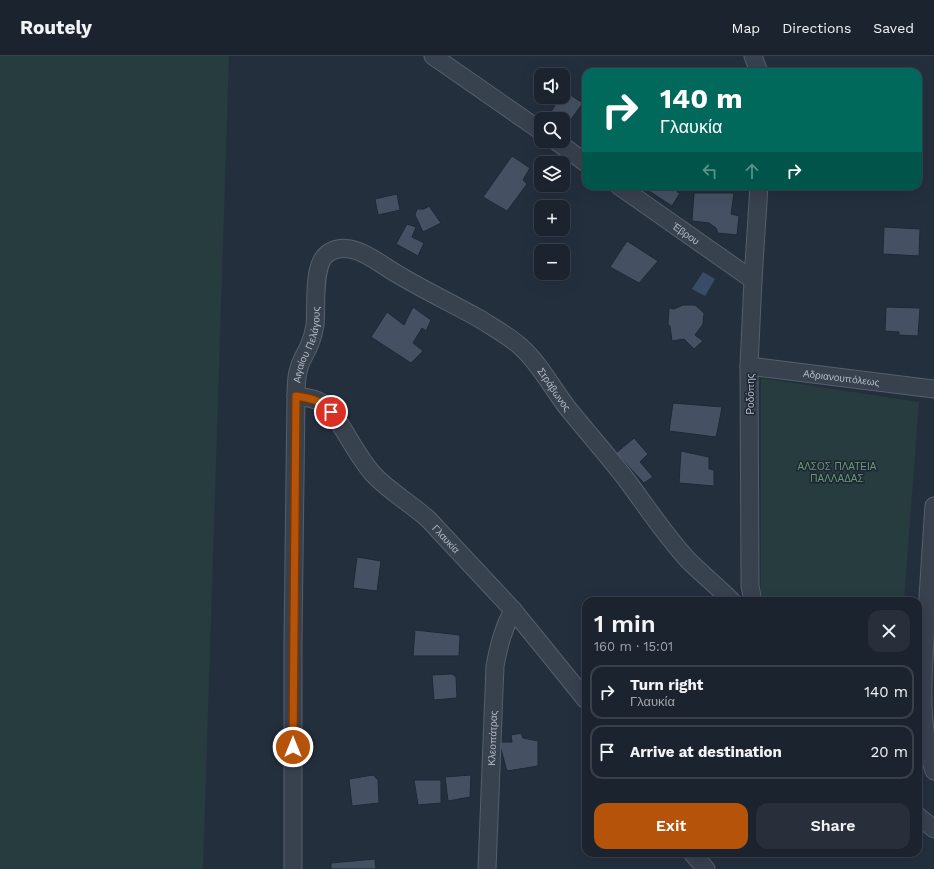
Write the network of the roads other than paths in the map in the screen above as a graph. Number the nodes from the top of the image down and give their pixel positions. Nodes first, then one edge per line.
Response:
1 (433, 56) edge
2 (753, 56) edge
3 (758, 68) edge
4 (534, 126) edge
5 (566, 148) edge
6 (582, 159) edge
7 (625, 190) edge
8 (759, 190) edge
9 (326, 254) joint
10 (753, 280) junction
11 (750, 366) junction
12 (934, 389) edge
13 (296, 396) junction
14 (934, 506) edge
15 (728, 597) edge
16 (752, 597) edge
17 (513, 610) junction
18 (582, 695) edge
19 (934, 771) edge
20 (922, 820) edge
21 (934, 830) edge
22 (696, 857) edge
23 (293, 869) edge
24 (488, 869) edge
25 (706, 869) edge

1 - 4 street
2 - 3 street
5 - 6 street
7 - 10 street, Έβρου
8 - 10 street, Ροδόπης
9 - 13 street, Αιγαίου Πελάγους
9 - 15 street, Στράβωνος
10 - 11 street, Ροδόπης
11 - 12 street, Αδριανουπόλεως
11 - 16 street, Ροδόπης
13 - 17 street, Γλαυκία
13 - 23 street, Αιγαίου Πελάγους
14 - 19 street
17 - 18 street, Γλαυκία
17 - 24 street, Κλεοπάτρας
20 - 21 street
22 - 25 street

